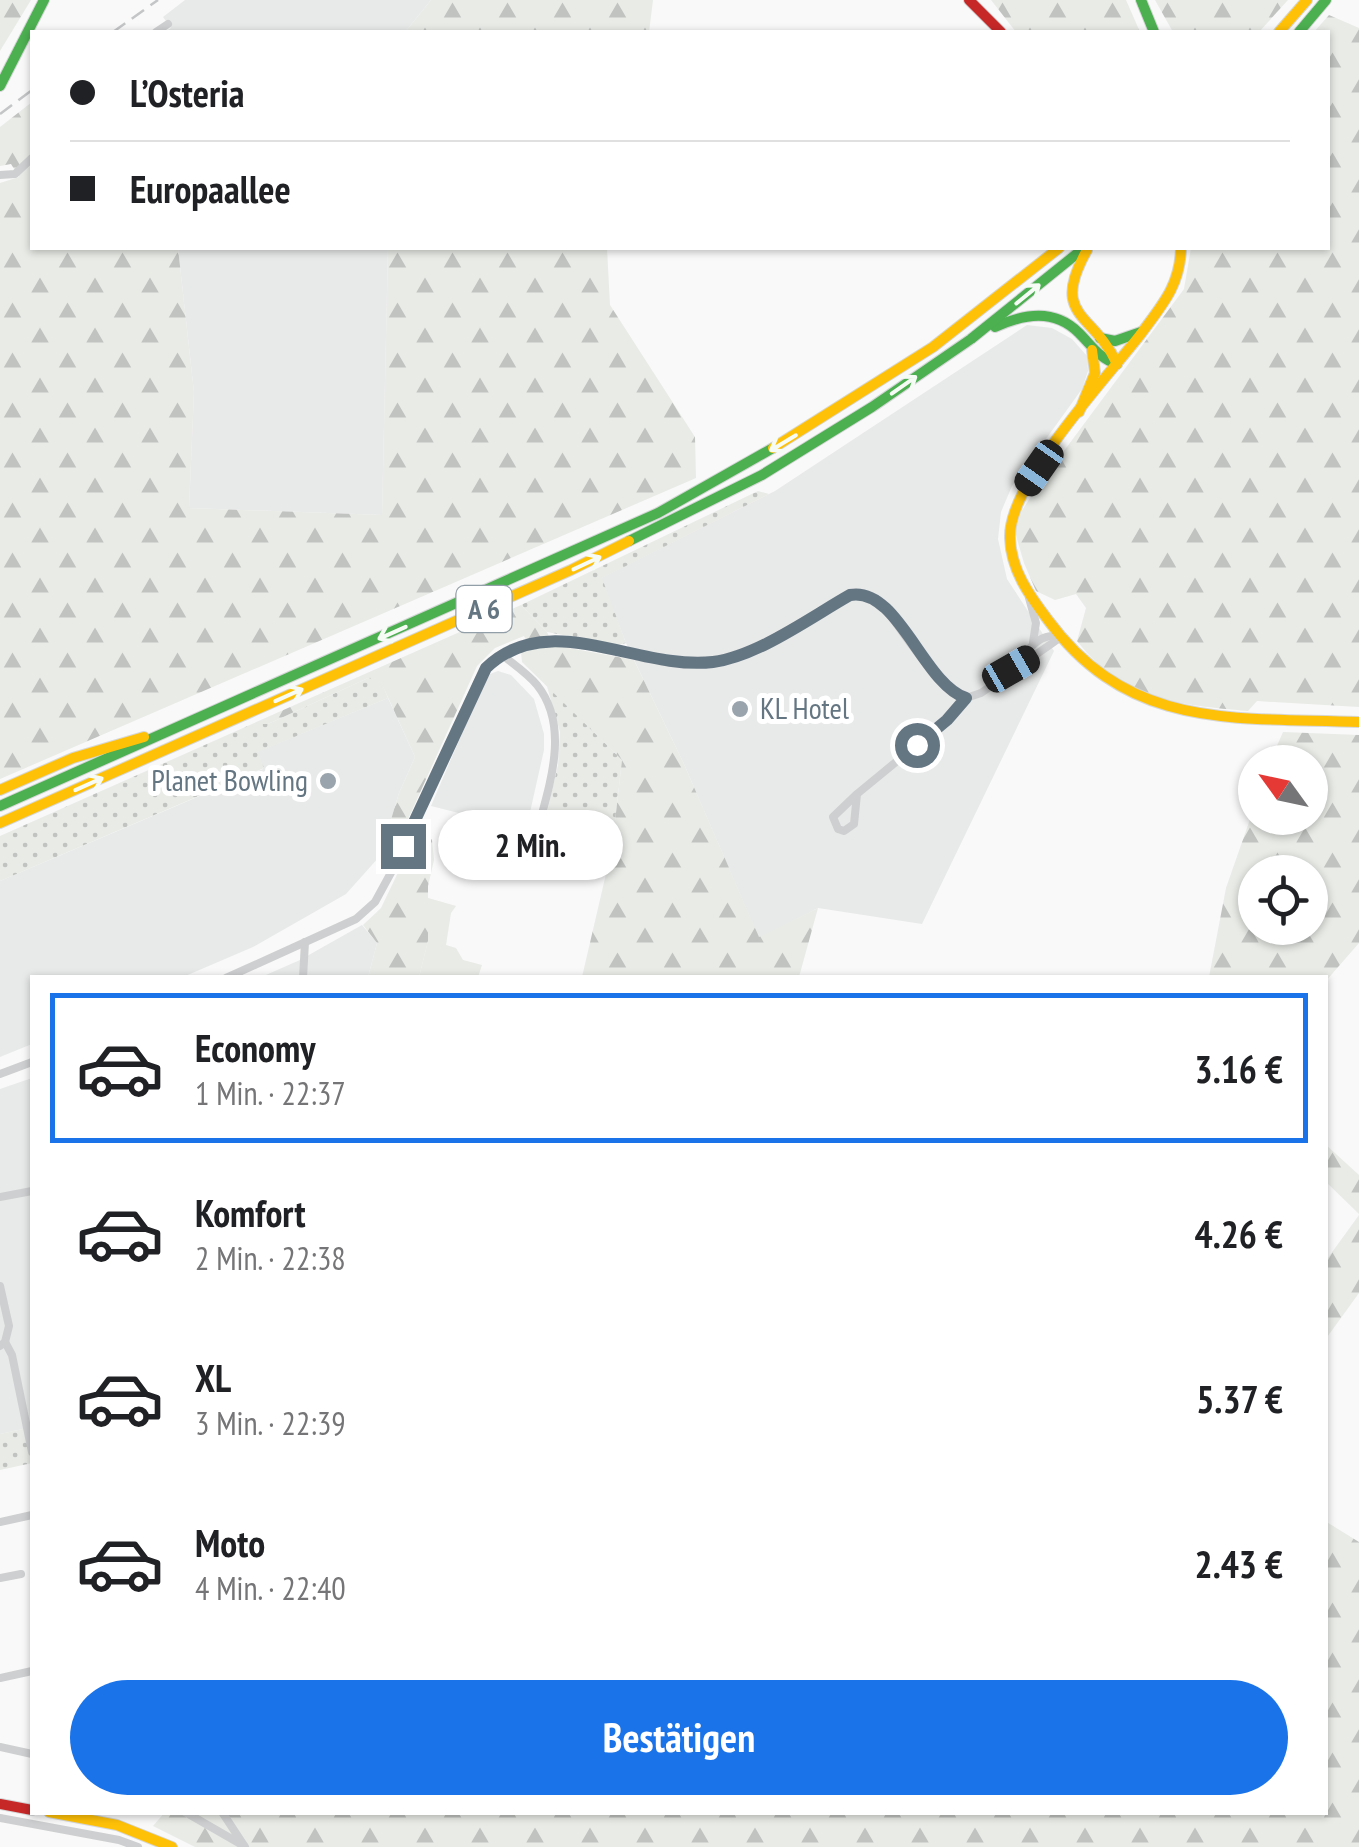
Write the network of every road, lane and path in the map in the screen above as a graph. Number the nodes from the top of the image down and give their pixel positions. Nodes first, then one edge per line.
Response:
1 (44, 0) edge
2 (969, 0) edge
3 (978, 0) edge
4 (1142, 0) edge
5 (1306, 0) edge
6 (1326, 0) edge
7 (168, 24) dead end
8 (159, 30) edge
9 (1000, 30) edge
10 (1000, 30) edge
11 (1153, 30) edge
12 (1281, 30) edge
13 (1301, 30) edge
14 (0, 86) edge
15 (30, 160) edge
16 (0, 175) edge
17 (1056, 250) edge
18 (1083, 250) edge
19 (1085, 250) edge
20 (1181, 250) edge
21 (1141, 332) junction
22 (970, 340) junction
23 (1094, 342) junction
24 (1116, 364) junction
25 (1079, 412) junction
26 (1026, 590) junction
27 (1061, 636) junction
28 (1031, 647) junction
29 (501, 654) junction
30 (1011, 669) junction
31 (966, 698) junction
32 (1359, 722) edge
33 (170, 732) junction
34 (0, 790) edge
35 (857, 794) junction
36 (0, 806) edge
37 (0, 823) edge
38 (534, 844) dead end
39 (305, 942) junction
40 (234, 975) edge
41 (303, 975) edge
42 (30, 1063) edge
43 (0, 1074) edge
44 (30, 1191) edge
45 (0, 1198) edge
46 (0, 1286) edge
47 (3, 1344) edge
48 (30, 1442) edge
49 (30, 1515) edge
50 (0, 1522) edge
51 (21, 1574) dead end
52 (0, 1578) edge
53 (30, 1670) edge
54 (0, 1678) edge
55 (0, 1746) edge
56 (30, 1754) edge
57 (0, 1804) edge
58 (30, 1810) edge
59 (65, 1815) edge
60 (190, 1815) edge
61 (224, 1815) edge
62 (0, 1818) edge
63 (138, 1847) edge
64 (172, 1847) edge
65 (245, 1847) edge

1 - 14 main road
2 - 9 main road
3 - 10 main road
4 - 11 main road
5 - 12 main road
6 - 13 main road
7 - 8 street
15 - 16 street
17 -> 33 main road, A 6
22 -> 18 main road, A 6
19 - 23 main road
20 - 21 main road
21 - 23 main road
21 - 24 main road
22 - 23 main road
37 -> 22 main road, A 6
23 - 24 main road
23 - 25 main road
24 - 25 main road
25 - 26 main road
26 - 27 main road
26 - 28 street
27 - 28 street
27 - 30 street
27 - 32 main road
28 - 30 street
29 - 31 street
29 - 38 street
29 - 39 street
30 - 31 street
31 - 35 street
33 - 34 main road
33 - 36 main road, A 6
35 - 35 street
39 - 40 street
39 - 41 street
42 - 43 street
44 - 45 street
46 - 47 street
47 - 48 street
49 - 50 street
51 - 52 street
53 - 54 street
55 - 56 street
57 - 58 main road
59 - 64 main road
60 - 65 street
61 - 65 street
62 - 63 street

